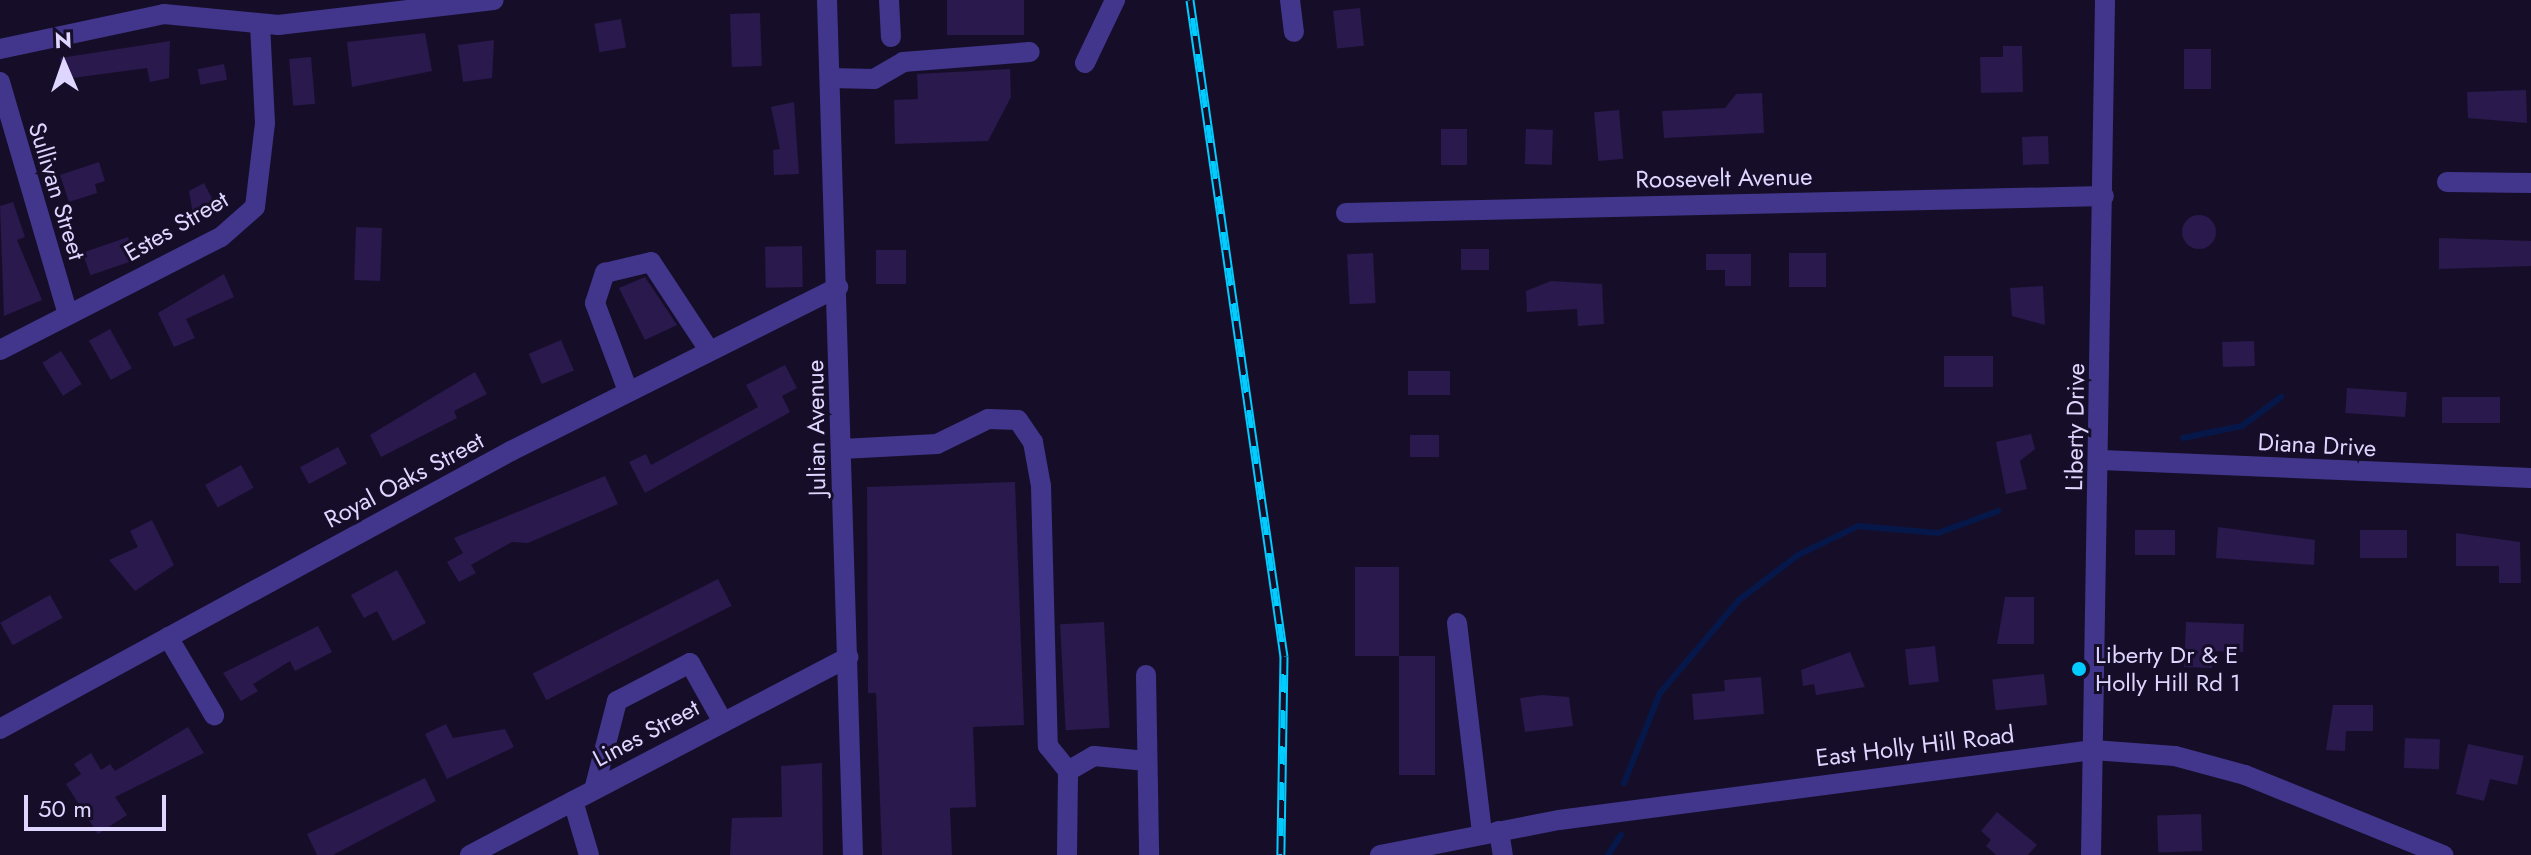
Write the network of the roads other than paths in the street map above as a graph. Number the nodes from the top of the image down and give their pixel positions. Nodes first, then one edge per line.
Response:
1 (494, 0) edge
2 (827, 0) edge
3 (889, 0) edge
4 (1115, 0) edge
5 (1290, 0) edge
6 (2105, 0) edge
7 (422, 5) edge
8 (260, 25) junction
9 (1294, 32) dead end
10 (891, 37) dead end
11 (0, 49) edge
12 (1030, 52) dead end
13 (1085, 63) dead end
14 (830, 78) junction
15 (0, 82) edge
16 (0, 89) edge
17 (2447, 182) dead end
18 (2531, 183) edge
19 (2104, 196) junction
20 (1346, 213) dead end
21 (838, 287) junction
22 (68, 314) junction
23 (0, 350) edge
24 (709, 350) junction
25 (628, 391) junction
26 (842, 449) junction
27 (2101, 460) junction
28 (2531, 478) edge
29 (1457, 623) dead end
30 (168, 637) junction
31 (848, 657) junction
32 (1146, 675) dead end
33 (214, 715) dead end
34 (723, 722) junction
35 (0, 729) edge
36 (2093, 750) junction
37 (1147, 761) junction
38 (1068, 771) junction
39 (594, 790) junction
40 (573, 801) junction
41 (1490, 832) junction
42 (1426, 850) edge
43 (470, 855) edge
44 (589, 855) edge
45 (853, 855) edge
46 (1067, 855) edge
47 (1149, 855) edge
48 (1380, 855) edge
49 (1503, 855) edge
50 (2091, 855) edge
51 (2443, 855) edge

1 - 7 street
2 - 14 street, Julian Avenue
3 - 10 street
4 - 13 street
5 - 9 street
6 - 19 street, Liberty Drive
7 - 8 street
8 - 11 street
8 - 22 street, Estes Street
12 - 14 street
14 - 21 street, Julian Avenue
15 - 16 street, Sullivan Street
16 - 22 street, Sullivan Street
17 - 18 street
19 - 20 street, Roosevelt Avenue
19 - 27 street, Liberty Drive
21 - 24 street, Royal Oaks Street
21 - 26 street, Julian Avenue
22 - 23 street, Estes Street
24 - 25 street, Royal Oaks Street
24 - 25 street
25 - 30 street, Royal Oaks Street
26 - 31 street, Julian Avenue
26 - 38 street
27 - 28 street, Diana Drive
27 - 36 street, Liberty Drive
29 - 41 street
30 - 33 street
30 - 35 street, Royal Oaks Street
31 - 34 street, Lines Street
31 - 45 street, Julian Avenue
32 - 37 street
34 - 39 street, Lines Street
34 - 39 street
36 - 41 street, East Holly Hill Road
36 - 50 street, Liberty Drive
36 - 51 street, East Holly Hill Road
37 - 38 street
37 - 47 street
38 - 46 street
39 - 40 street, Lines Street
40 - 43 street, Lines Street
40 - 44 street
41 - 42 street, East Holly Hill Road
41 - 49 street
42 - 48 street, East Holly Hill Road

